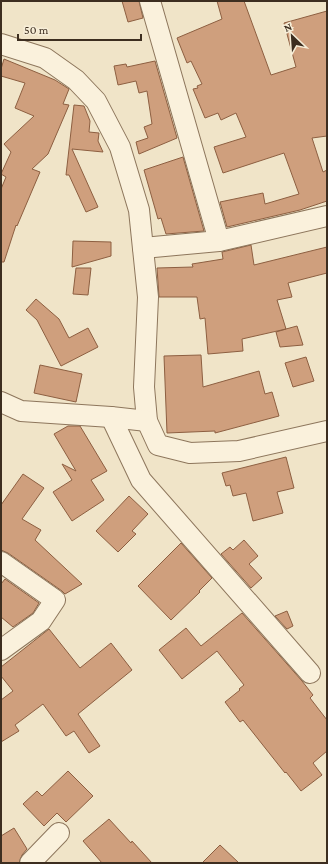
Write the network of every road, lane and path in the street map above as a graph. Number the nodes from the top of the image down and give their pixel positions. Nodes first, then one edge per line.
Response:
1 (150, 1) edge
2 (1, 44) edge
3 (327, 216) edge
4 (219, 241) junction
5 (143, 248) junction
6 (1, 402) edge
7 (111, 417) junction
8 (147, 421) junction
9 (327, 430) edge
10 (1, 562) edge
11 (1, 650) edge
12 (310, 673) dead end
13 (59, 833) dead end
14 (30, 863) edge

1 - 4 street
2 - 5 street
3 - 4 street
4 - 5 street
5 - 8 street
6 - 7 street
7 - 8 street
7 - 12 street
8 - 9 street
10 - 11 street
13 - 14 street

